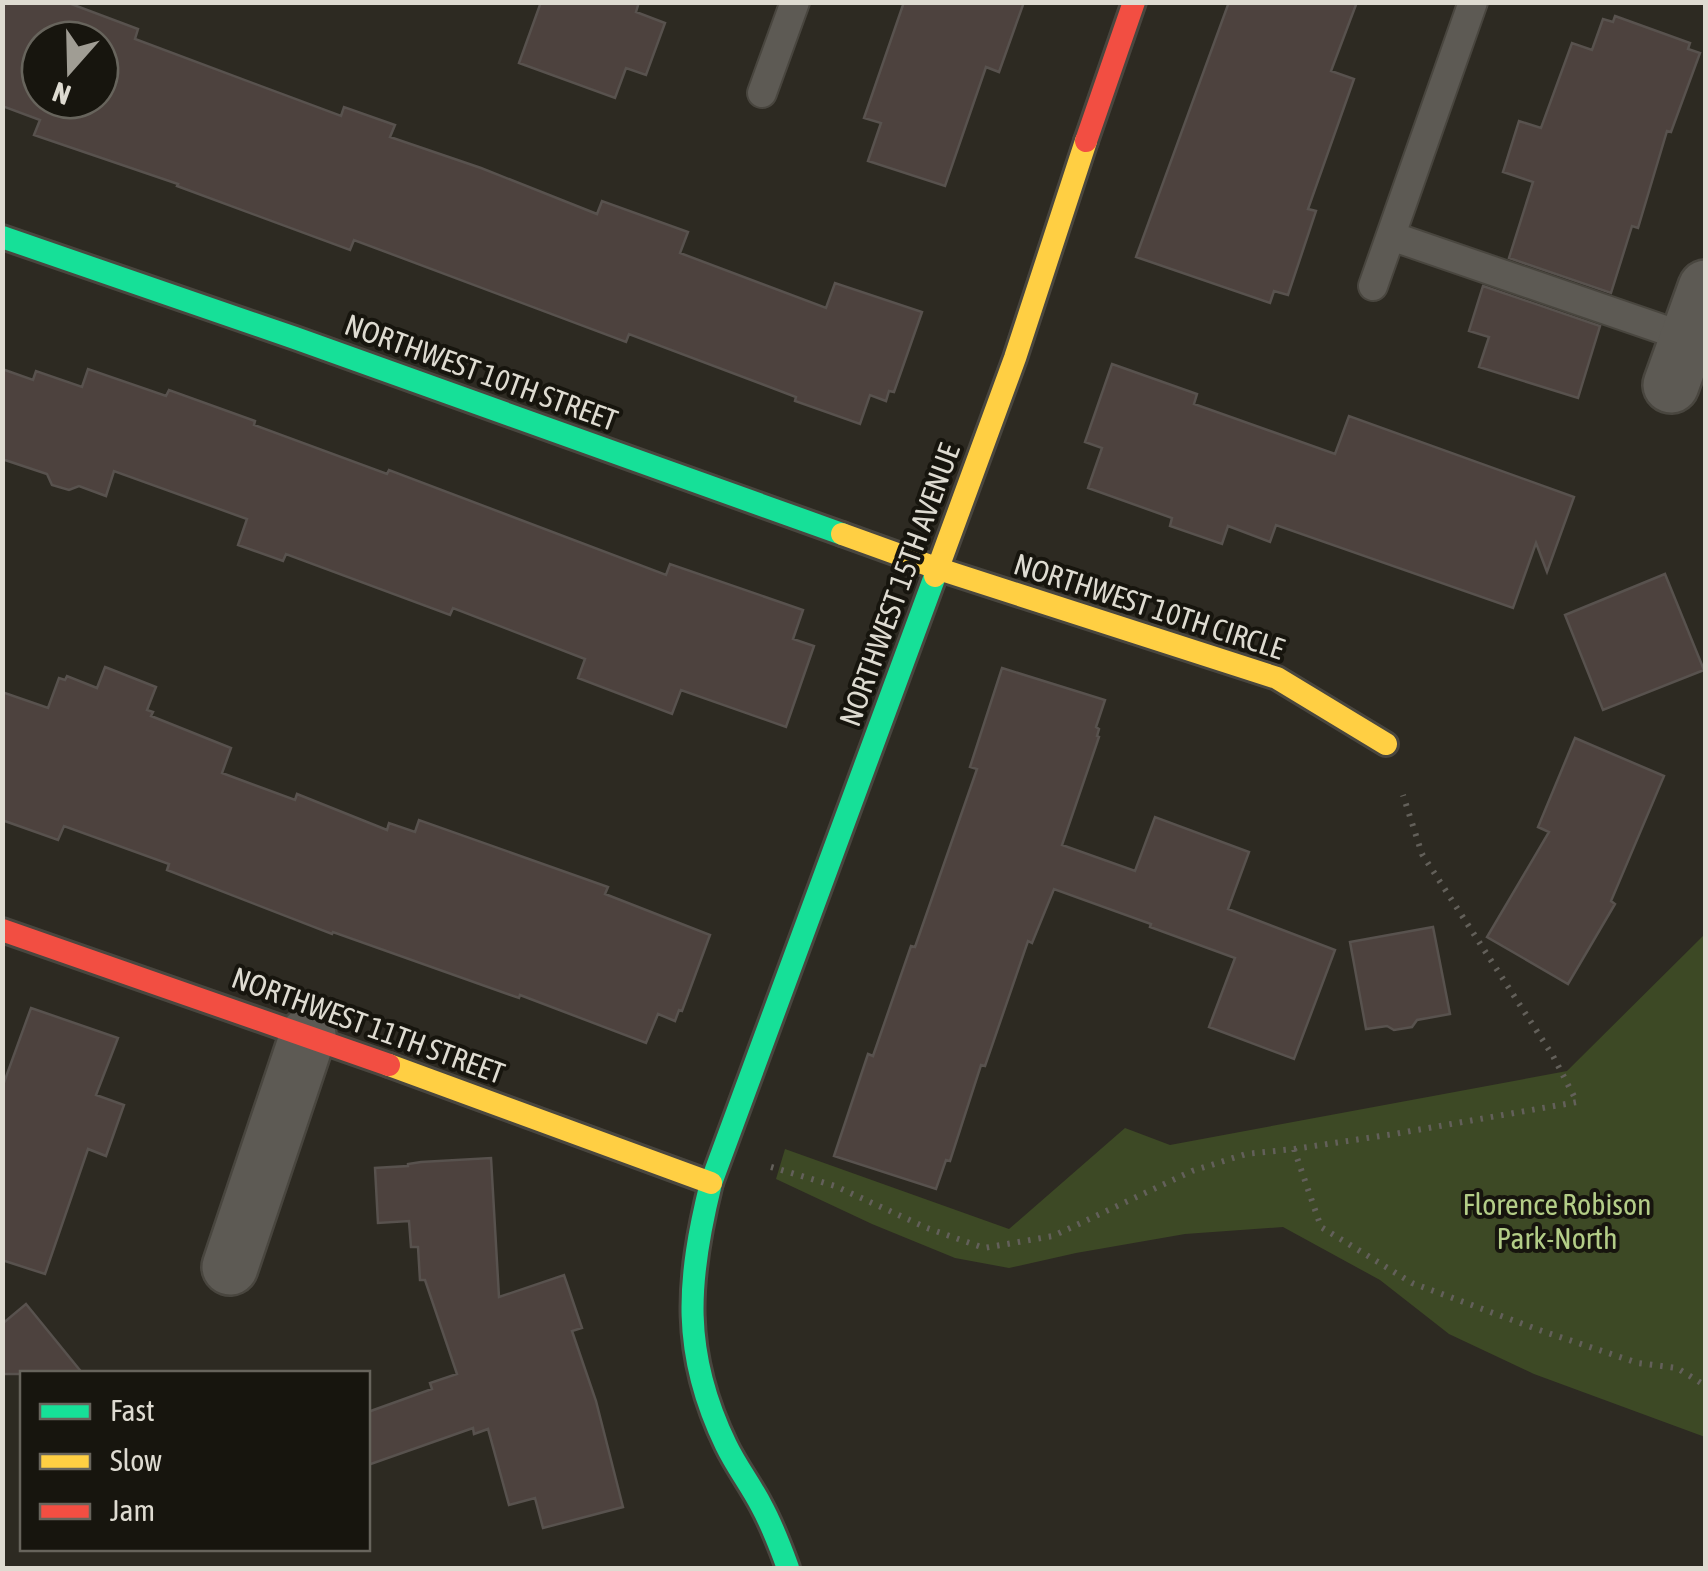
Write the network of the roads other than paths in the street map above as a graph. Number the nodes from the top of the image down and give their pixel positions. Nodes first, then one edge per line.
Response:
1 (795, 2) edge
2 (1134, 2) edge
3 (1473, 2) edge
4 (762, 93) dead end
5 (1391, 236) junction
6 (2, 237) edge
7 (1373, 286) dead end
8 (1706, 288) edge
9 (1679, 362) joint
10 (939, 569) junction
11 (1386, 744) road end
12 (2, 930) edge
13 (308, 1034) junction
14 (711, 1183) junction
15 (230, 1267) dead end
16 (788, 1568) edge

1 - 4 lane
2 - 10 street, NORTHWEST 15TH AVENUE
3 - 5 lane
5 - 7 lane
5 - 9 lane
6 - 10 street, NORTHWEST 10TH STREET
8 - 9 street
10 - 11 street, NORTHWEST 10TH CIRCLE
10 - 14 street, NORTHWEST 15TH AVENUE
12 - 13 street, NORTHWEST 11TH STREET
13 - 14 street, NORTHWEST 11TH STREET
13 - 15 street
14 - 16 street, NORTHWEST 15TH AVENUE

